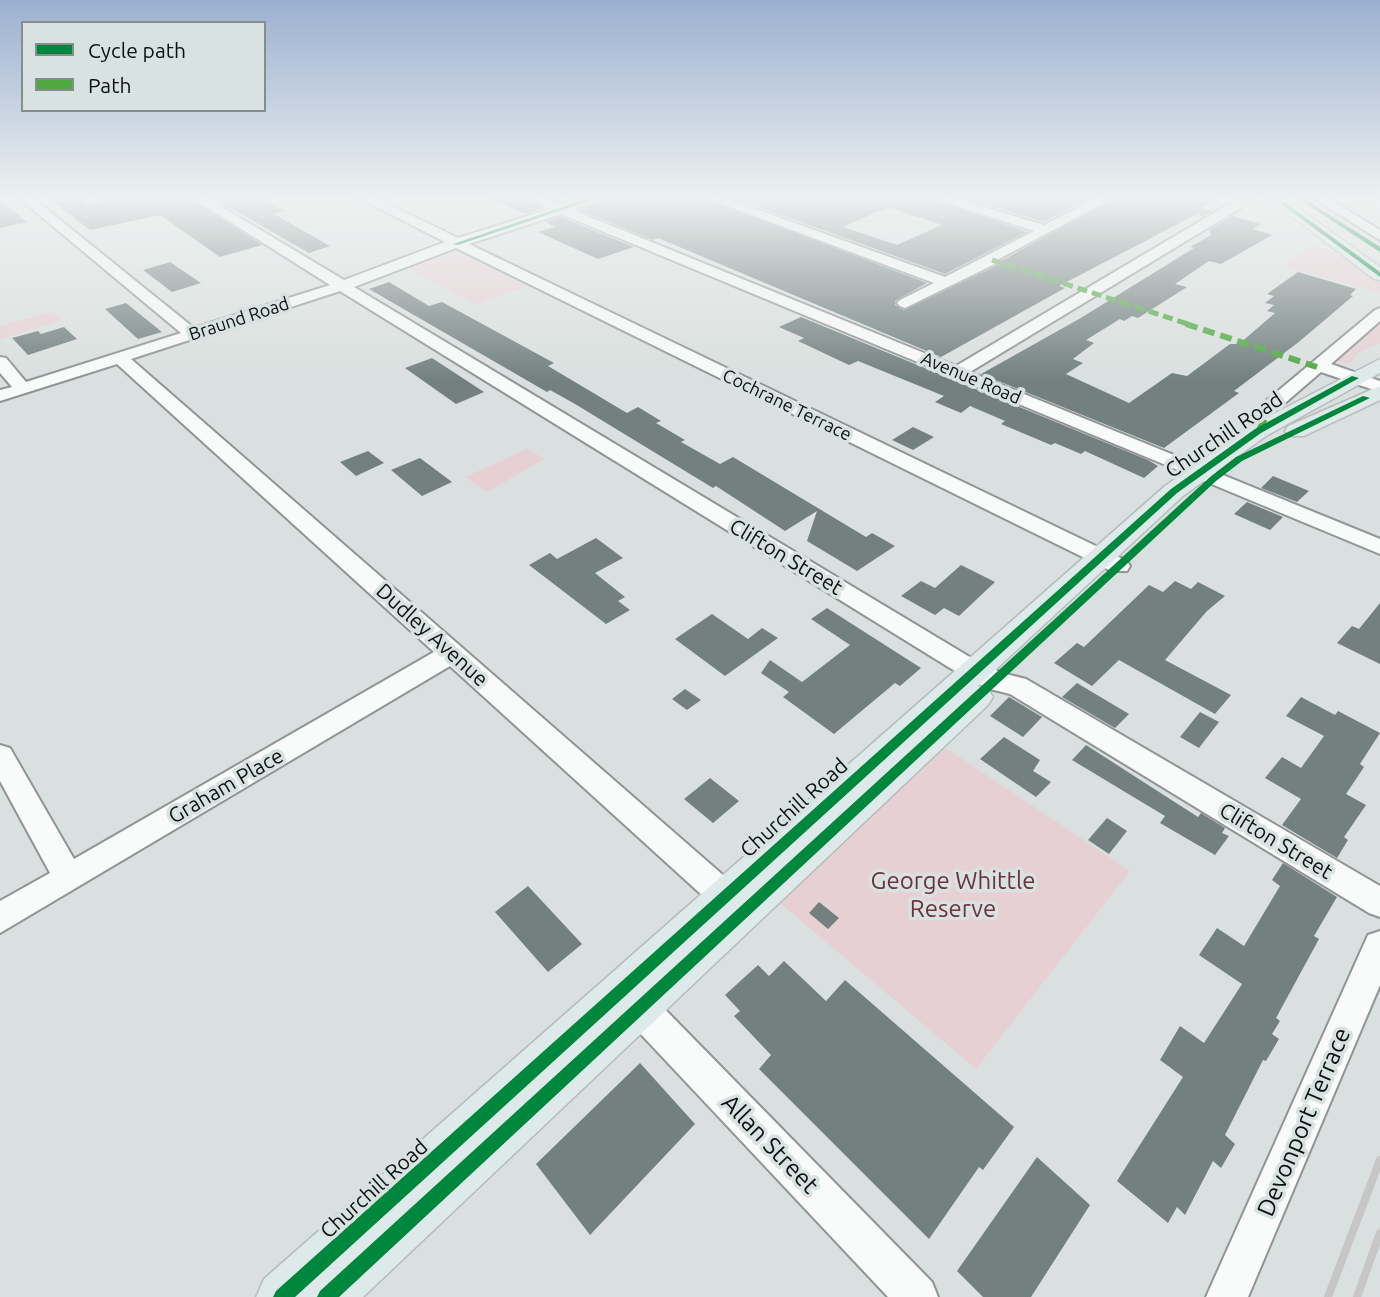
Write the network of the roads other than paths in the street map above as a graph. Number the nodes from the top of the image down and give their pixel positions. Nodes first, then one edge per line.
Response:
1 (99, 259) edge
2 (297, 259) edge
3 (415, 259) edge
4 (486, 259) edge
5 (680, 259) edge
6 (879, 259) edge
7 (992, 259) edge
8 (1147, 259) edge
9 (1358, 259) edge
10 (1380, 275) edge
11 (947, 283) junction
12 (341, 285) junction
13 (905, 303) dead end
14 (1380, 313) edge
15 (192, 334) junction
16 (120, 358) junction
17 (0, 362) edge
18 (1320, 365) junction
19 (1380, 365) edge
20 (957, 372) junction
21 (1372, 386) edge
22 (23, 389) junction
23 (0, 396) edge
24 (1272, 405) dead end
25 (1206, 476) junction
26 (1380, 547) edge
27 (1110, 561) junction
28 (453, 653) junction
29 (986, 676) junction
30 (0, 757) edge
31 (69, 878) junction
32 (1380, 903) edge
33 (735, 905) junction
34 (0, 918) edge
35 (1380, 946) edge
36 (632, 1000) junction
37 (282, 1297) edge
38 (326, 1297) edge
39 (917, 1297) edge
40 (1227, 1297) edge

1 - 15 street
2 - 12 street, Clifton Street
3 - 12 street, Braund Road
4 - 27 street, Cochrane Terrace
5 - 20 street, Avenue Road
6 - 11 street
7 - 11 street
8 - 20 street
9 - 10 main road
11 - 13 street
12 - 15 street, Braund Road
12 - 29 street, Clifton Street
14 - 18 street, Churchill Road
15 - 16 street, Braund Road
16 - 22 street, Braund Road
16 - 28 street, Dudley Avenue
17 - 22 street
18 - 21 street
18 - 24 street, Churchill Road
19 - 21 main road, Churchill Road
20 - 25 street, Avenue Road
21 - 25 main road, Churchill Road
22 - 23 street, Braund Road
25 - 26 street, Avenue Road
25 - 27 main road, Churchill Road
27 - 29 main road, Churchill Road
28 - 31 street, Graham Place
28 - 33 street, Dudley Avenue
29 - 32 street, Clifton Street
29 - 33 main road, Churchill Road
30 - 31 street
31 - 34 street, Graham Place
33 - 36 main road, Churchill Road
35 - 40 street, Devonport Terrace
36 - 37 main road, Churchill Road
36 - 38 main road, Churchill Road
36 - 39 street, Allan Street

